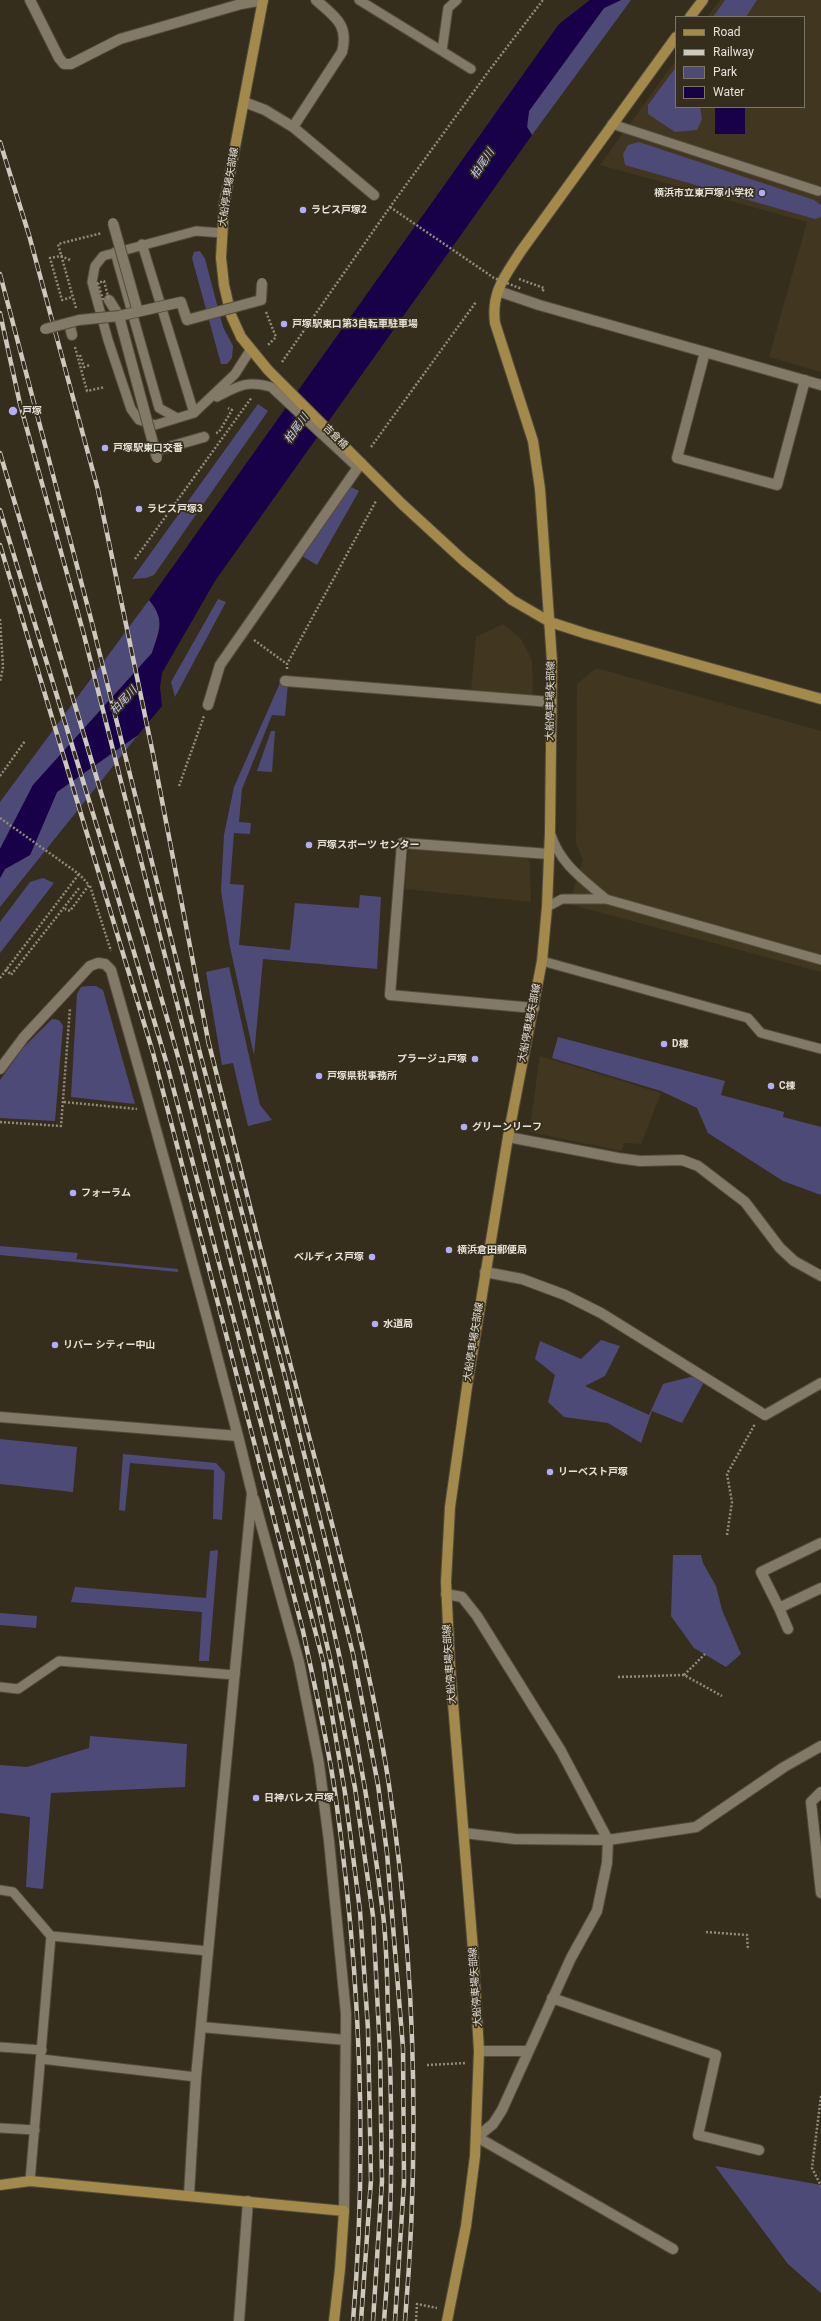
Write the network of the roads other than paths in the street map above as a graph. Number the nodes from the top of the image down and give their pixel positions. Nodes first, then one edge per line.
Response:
1 (30, 0) edge
2 (263, 0) edge
3 (316, 0) edge
4 (359, 0) edge
5 (457, 0) edge
6 (703, 0) edge
7 (691, 16) edge
8 (675, 38) edge
9 (442, 51) junction
10 (472, 70) dead end
11 (244, 102) junction
12 (612, 124) junction
13 (293, 127) junction
14 (818, 192) dead end
15 (374, 195) dead end
16 (115, 226) road end
17 (222, 233) junction
18 (142, 244) junction
19 (115, 252) junction
20 (262, 283) dead end
21 (498, 291) junction
22 (106, 300) road end
23 (138, 312) junction
24 (119, 316) junction
25 (69, 323) junction
26 (45, 329) dead end
27 (72, 335) road end
28 (251, 349) junction
29 (705, 352) junction
30 (805, 380) junction
31 (281, 383) joint
32 (821, 385) edge
33 (210, 400) junction
34 (194, 413) junction
35 (177, 418) junction
36 (204, 437) road end
37 (358, 462) junction
38 (550, 622) junction
39 (285, 681) road end
40 (821, 699) edge
41 (551, 702) junction
42 (208, 706) road end
43 (550, 832) junction
44 (549, 854) junction
45 (606, 899) junction
46 (547, 907) junction
47 (821, 960) edge
48 (542, 961) junction
49 (534, 1008) junction
50 (821, 1049) edge
51 (0, 1069) edge
52 (508, 1137) junction
53 (485, 1272) junction
54 (821, 1276) edge
55 (821, 1383) edge
56 (0, 1417) edge
57 (238, 1436) junction
58 (252, 1493) junction
59 (821, 1543) edge
60 (821, 1588) edge
61 (446, 1594) junction
62 (779, 1608) junction
63 (788, 1629) dead end
64 (235, 1675) junction
65 (0, 1687) edge
66 (821, 1746) edge
67 (821, 1792) edge
68 (464, 1833) junction
69 (608, 1840) junction
70 (0, 1890) edge
71 (821, 1892) edge
72 (51, 1936) junction
73 (208, 1951) junction
74 (552, 1998) junction
75 (202, 2027) junction
76 (346, 2040) junction
77 (0, 2047) edge
78 (479, 2051) junction
79 (528, 2051) junction
80 (41, 2054) junction
81 (196, 2077) junction
82 (0, 2128) edge
83 (35, 2130) junction
84 (477, 2137) junction
85 (759, 2150) dead end
86 (30, 2181) junction
87 (0, 2185) edge
88 (189, 2195) junction
89 (248, 2201) junction
90 (344, 2211) junction
91 (673, 2249) dead end
92 (238, 2321) edge
93 (334, 2321) edge
94 (447, 2321) edge

1 - 2 street
2 - 11 main road, 大船停車場矢部線
3 - 13 street
4 - 9 lane
5 - 9 lane
6 - 7 main road
8 - 12 main road, 大船停車場矢部線
9 - 10 lane
11 - 13 street
11 - 17 main road, 大船停車場矢部線
12 - 14 lane
12 - 21 main road, 大船停車場矢部線
13 - 15 street
16 - 23 street, bridge
17 - 18 lane
17 - 28 main road, 大船停車場矢部線
18 - 19 lane
18 - 34 lane
19 - 35 lane
19 - 35 lane
20 - 23 street, bridge
21 - 29 street
21 - 38 main road, 大船停車場矢部線
22 - 24 street
23 - 24 street, bridge
24 - 25 street, bridge
24 - 36 street, bridge
25 - 26 street, bridge
25 - 27 street
28 - 31 main road, 大船停車場矢部線
28 - 33 lane
29 - 30 street
29 - 30 street
30 - 32 street
31 - 37 main road, 吉倉橋
33 - 34 lane
33 - 37 lane
34 - 35 lane
37 - 38 main road
37 - 42 street
38 - 40 main road
38 - 41 main road, 大船停車場矢部線
39 - 41 street
41 - 43 main road, 大船停車場矢部線
43 - 44 main road, 大船停車場矢部線
43 - 45 lane
44 - 46 main road, 大船停車場矢部線
44 - 49 street
45 - 46 lane
45 - 47 lane
46 - 48 main road, 大船停車場矢部線
48 - 49 main road, 大船停車場矢部線
48 - 50 lane
49 - 52 main road, 大船停車場矢部線
51 - 57 street
52 - 53 main road, 大船停車場矢部線
52 - 54 street
53 - 55 street
53 - 61 main road, 大船停車場矢部線
56 - 57 street
57 - 58 street
58 - 64 street
58 - 76 street
59 - 62 street
60 - 62 street
61 - 68 main road, 大船停車場矢部線
61 - 69 street
62 - 63 street
64 - 65 lane
64 - 73 street
66 - 69 street
67 - 71 street
68 - 69 street
68 - 78 main road, 大船停車場矢部線
69 - 74 street
70 - 72 lane
72 - 73 lane
72 - 80 lane
73 - 75 street
74 - 79 street
74 - 85 street
75 - 76 street
75 - 81 street
76 - 90 street
77 - 80 lane
78 - 79 street
78 - 84 main road, 大船停車場矢部線
79 - 84 street
80 - 81 lane
80 - 83 lane
81 - 88 street
82 - 83 lane
83 - 86 lane
84 - 91 street
84 - 94 main road, 大船停車場矢部線
86 - 87 main road
86 - 88 main road
88 - 89 main road
89 - 90 main road
89 - 92 street
90 - 93 main road

